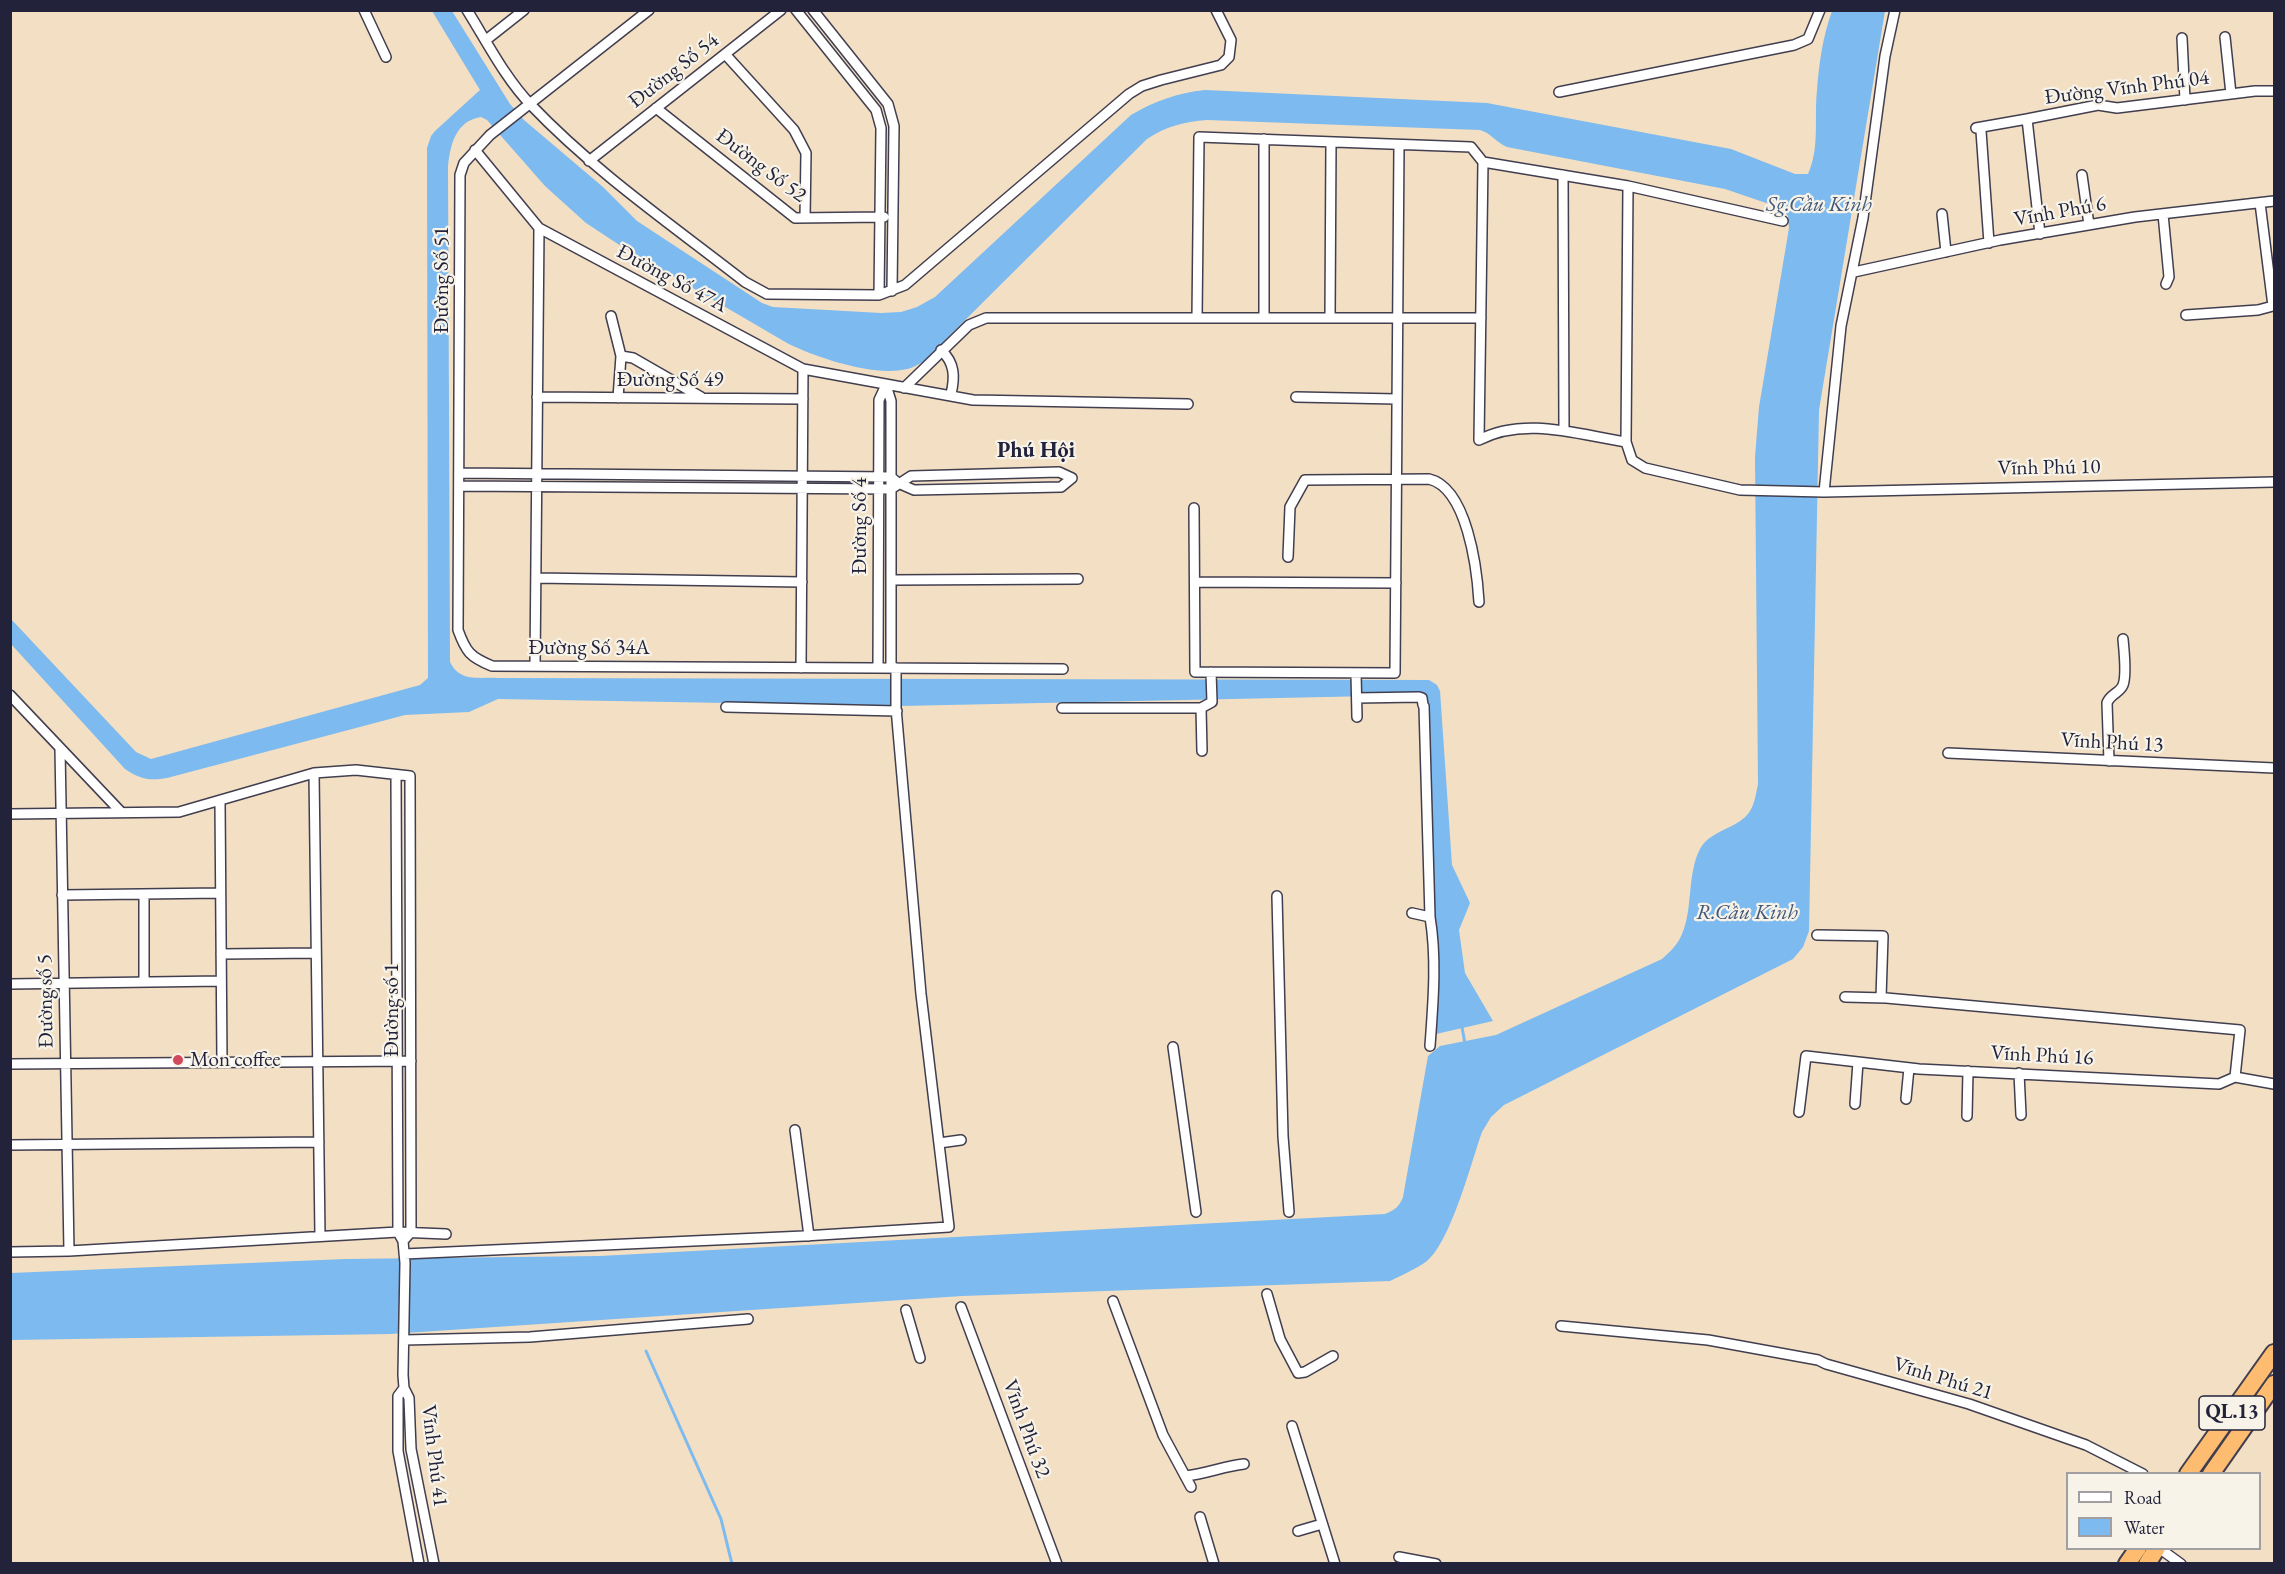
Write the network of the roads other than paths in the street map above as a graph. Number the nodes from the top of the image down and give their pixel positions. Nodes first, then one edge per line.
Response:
1 (364, 10) edge
2 (467, 10) edge
3 (524, 10) edge
4 (650, 10) edge
5 (781, 10) edge
6 (796, 10) edge
7 (813, 10) edge
8 (1216, 10) edge
9 (1820, 10) edge
10 (1895, 10) edge
11 (2225, 37) dead end
12 (2182, 38) dead end
13 (486, 40) junction
14 (725, 54) junction
15 (386, 57) dead end
16 (2274, 91) edge
17 (1559, 92) dead end
18 (2231, 94) junction
19 (2185, 100) junction
20 (530, 104) junction
21 (656, 108) junction
22 (2027, 119) junction
23 (1264, 139) junction
24 (1331, 142) junction
25 (1399, 144) junction
26 (475, 150) junction
27 (590, 161) junction
28 (1483, 162) junction
29 (1563, 175) junction
30 (2082, 175) dead end
31 (1628, 186) junction
32 (2274, 201) edge
33 (2259, 203) junction
34 (1942, 214) dead end
35 (2163, 214) junction
36 (893, 216) junction
37 (880, 217) junction
38 (805, 218) junction
39 (1783, 221) dead end
40 (2089, 225) junction
41 (538, 228) junction
42 (2040, 234) junction
43 (1989, 243) junction
44 (1946, 252) junction
45 (1854, 272) junction
46 (2166, 284) dead end
47 (892, 291) junction
48 (879, 295) junction
49 (2274, 306) edge
50 (2186, 315) dead end
51 (611, 316) dead end
52 (1197, 318) junction
53 (1264, 318) junction
54 (1330, 318) junction
55 (1398, 318) junction
56 (1481, 318) junction
57 (941, 350) junction
58 (621, 356) junction
59 (803, 369) junction
60 (886, 385) junction
61 (904, 388) junction
62 (951, 394) junction
63 (537, 397) junction
64 (1296, 397) dead end
65 (618, 398) junction
66 (703, 398) junction
67 (803, 399) junction
68 (1397, 399) junction
69 (1188, 404) dead end
70 (1564, 430) junction
71 (1626, 442) junction
72 (459, 473) junction
73 (537, 474) junction
74 (802, 476) junction
75 (878, 477) junction
76 (1396, 479) junction
77 (2274, 482) edge
78 (893, 483) junction
79 (459, 486) junction
80 (536, 487) junction
81 (802, 489) junction
82 (878, 489) junction
83 (1820, 491) junction
84 (1194, 508) dead end
85 (1288, 557) dead end
86 (536, 578) junction
87 (1078, 579) dead end
88 (891, 580) junction
89 (802, 582) junction
90 (1195, 582) junction
91 (1396, 583) junction
92 (1479, 602) dead end
93 (2123, 639) dead end
94 (535, 666) junction
95 (801, 668) junction
96 (878, 668) junction
97 (1063, 669) dead end
98 (894, 671) junction
99 (1211, 675) junction
100 (1356, 675) junction
101 (10, 695) edge
102 (1357, 697) junction
103 (726, 707) dead end
104 (1062, 708) dead end
105 (1201, 708) junction
106 (897, 710) junction
107 (1357, 717) dead end
108 (60, 749) junction
109 (1202, 751) dead end
110 (1947, 753) dead end
111 (2109, 761) junction
112 (2274, 768) edge
113 (314, 773) junction
114 (396, 775) junction
115 (220, 802) junction
116 (61, 813) junction
117 (121, 813) junction
118 (10, 814) edge
119 (220, 893) junction
120 (144, 894) junction
121 (62, 895) junction
122 (1277, 896) dead end
123 (1412, 913) dead end
124 (1430, 917) junction
125 (1817, 935) dead end
126 (316, 953) junction
127 (221, 954) junction
128 (221, 981) junction
129 (144, 982) junction
130 (64, 983) junction
131 (10, 984) edge
132 (1845, 997) dead end
133 (1881, 998) junction
134 (1173, 1047) dead end
135 (1431, 1047) dead end
136 (397, 1061) junction
137 (411, 1061) junction
138 (222, 1062) junction
139 (318, 1062) junction
140 (1858, 1062) junction
141 (10, 1064) edge
142 (65, 1064) junction
143 (1909, 1068) junction
144 (1968, 1071) junction
145 (2019, 1073) junction
146 (2235, 1077) junction
147 (2274, 1084) edge
148 (1906, 1099) dead end
149 (1855, 1104) dead end
150 (1799, 1112) dead end
151 (1967, 1116) dead end
152 (2021, 1116) dead end
153 (795, 1130) dead end
154 (961, 1140) dead end
155 (319, 1142) junction
156 (939, 1143) junction
157 (67, 1144) junction
158 (10, 1145) edge
159 (1196, 1212) dead end
160 (1289, 1212) dead end
161 (398, 1232) junction
162 (411, 1232) junction
163 (446, 1234) dead end
164 (320, 1236) junction
165 (809, 1236) junction
166 (404, 1241) junction
167 (69, 1251) junction
168 (10, 1252) edge
169 (404, 1258) junction
170 (1267, 1294) dead end
171 (1113, 1301) dead end
172 (961, 1307) dead end
173 (906, 1310) dead end
174 (748, 1319) dead end
175 (1561, 1326) dead end
176 (404, 1335) junction
177 (2274, 1353) edge
178 (1333, 1356) dead end
179 (920, 1358) dead end
180 (2274, 1384) edge
181 (404, 1388) junction
182 (1292, 1426) dead end
183 (1244, 1464) dead end
184 (2141, 1472) edge
185 (2189, 1472) edge
186 (2212, 1472) edge
187 (1185, 1476) junction
188 (1191, 1487) dead end
189 (1200, 1517) dead end
190 (1322, 1524) junction
191 (1298, 1531) dead end
192 (2137, 1550) edge
193 (2157, 1550) edge
194 (2161, 1550) edge
195 (1399, 1557) dead end
196 (419, 1563) edge
197 (434, 1563) edge
198 (1057, 1563) edge
199 (1214, 1563) edge
200 (1335, 1563) edge
201 (1436, 1563) edge
202 (2127, 1563) edge
203 (2147, 1563) edge
204 (2181, 1563) edge

1 - 15 street
2 - 13 street
3 - 13 street
4 - 20 street, Đường Số 51
5 - 14 street, Đường Số 54
6 - 37 street
7 - 36 street
8 - 47 street
9 - 17 street
10 - 45 street
11 - 18 street
12 - 19 street
13 - 20 street
14 - 21 street, Đường Số 54
14 - 38 street
16 - 18 street, Đường Vĩnh Phú 04
18 - 19 street, Đường Vĩnh Phú 04
19 - 22 street, Đường Vĩnh Phú 04
20 - 26 street, Đường Số 51
20 - 27 street
21 - 27 street, Đường Số 54
21 - 38 street, Đường Số 52
22 - 42 street, Đường Vĩnh Phú 04
22 - 43 street
23 - 24 street
23 - 52 street
23 - 53 street
24 - 25 street
24 - 54 street
25 - 28 street
25 - 55 street
26 - 41 street, Đường Số 47A
26 - 72 street, Đường Số 51
27 - 48 street
28 - 29 street
28 - 56 street
29 - 31 street
29 - 70 street
30 - 40 street
31 - 39 street
31 - 71 street
32 - 33 street, Vĩnh Phú 6
33 - 35 street, Vĩnh Phú 6
33 - 49 street
34 - 44 street
35 - 40 street, Vĩnh Phú 6
35 - 46 street
36 - 37 street, Đường Số 52
36 - 47 street
37 - 38 street, Đường Số 52
37 - 48 street
40 - 42 street, Vĩnh Phú 6
41 - 59 street, Đường Số 47A
41 - 63 street
42 - 43 street, Vĩnh Phú 6
43 - 44 street, Vĩnh Phú 6
44 - 45 street, Vĩnh Phú 6
45 - 83 street
47 - 48 street
49 - 50 street
51 - 58 street
52 - 53 street
52 - 57 street
53 - 54 street
54 - 55 street
55 - 56 street
55 - 68 street
56 - 70 street
57 - 61 street
57 - 62 street
58 - 65 street
58 - 66 street
59 - 60 street, Đường Số 47A
59 - 67 street
60 - 61 street, Đường Số 47A
60 - 75 street, Đường Số 4
60 - 78 street
61 - 62 street, Đường Số 47A
62 - 69 street, Đường Số 47A
63 - 65 street, Đường Số 49
63 - 73 street
64 - 68 street
65 - 66 street, Đường Số 49
66 - 67 street, Đường Số 49
67 - 74 street
68 - 76 street
70 - 71 street
71 - 83 street, Vĩnh Phú 10
72 - 73 street
72 - 79 street, Đường Số 34A
73 - 74 street
73 - 80 street
74 - 75 street
74 - 81 street
75 - 78 street
75 - 82 street, Đường Số 4
76 - 85 street
76 - 91 street
76 - 92 street
77 - 83 street, Vĩnh Phú 10
78 - 78 street
78 - 82 street
78 - 88 street
79 - 80 street
79 - 94 street, Đường Số 34A
80 - 81 street
80 - 86 street
81 - 82 street
81 - 89 street
82 - 96 street, Đường Số 4
84 - 90 street
86 - 89 street
86 - 94 street
87 - 88 street
88 - 98 street
89 - 95 street
90 - 91 street
90 - 99 street
91 - 100 street
93 - 111 street
94 - 95 street, Đường Số 34A
95 - 96 street, Đường Số 34A
96 - 98 street, Đường Số 34A
97 - 98 street, Đường Số 34A
98 - 106 street
99 - 100 street
99 - 105 street
100 - 102 street
101 - 108 street
102 - 107 street
102 - 124 street
103 - 106 street
104 - 105 street
105 - 109 street
106 - 156 street
108 - 116 street, Đường số 5
108 - 117 street
110 - 111 street, Vĩnh Phú 13
111 - 112 street, Vĩnh Phú 13
113 - 114 street
113 - 115 street
113 - 126 street
114 - 136 street, Đường số 1
114 - 137 street, Đường số 1
115 - 117 street
115 - 119 street
116 - 117 street
116 - 118 street
116 - 121 street, Đường số 5
119 - 120 street
119 - 127 street
120 - 121 street
120 - 129 street
121 - 130 street, Đường số 5
122 - 160 street
123 - 124 street
124 - 135 street
125 - 133 street
126 - 127 street
126 - 139 street
127 - 128 street
128 - 129 street
128 - 138 street
129 - 130 street
130 - 131 street
130 - 142 street, Đường số 5
132 - 133 street
133 - 146 street
134 - 159 street
136 - 137 street
136 - 139 street
136 - 161 street, Đường số 1
137 - 162 street, Đường số 1
138 - 139 street
138 - 142 street
139 - 155 street
140 - 143 street, Vĩnh Phú 16
140 - 149 street
140 - 150 street, Vĩnh Phú 16
141 - 142 street
142 - 157 street, Đường số 5
143 - 144 street, Vĩnh Phú 16
143 - 148 street
144 - 145 street, Vĩnh Phú 16
144 - 151 street
145 - 146 street, Vĩnh Phú 16
145 - 152 street
146 - 147 street, Vĩnh Phú 16
153 - 165 street
154 - 156 street
155 - 157 street
155 - 164 street
156 - 165 street
157 - 158 street
157 - 167 street, Đường số 5
161 - 162 street
161 - 164 street
161 - 166 street
162 - 163 street
162 - 166 street
164 - 167 street
165 - 169 street
166 - 169 street
167 - 168 street
169 - 176 street
170 - 178 street
171 - 187 street
172 - 198 street, Vĩnh Phú 32
173 - 179 street
174 - 176 street
175 - 184 street, Vĩnh Phú 21
176 - 181 street
177 - 185 highway, QL.13
180 - 186 highway, QL.13
181 - 196 street, Vĩnh Phú 41
181 - 197 street, Vĩnh Phú 41
182 - 190 street
183 - 187 street
187 - 188 street
189 - 199 street
190 - 191 street
190 - 200 street
192 - 202 highway
193 - 203 highway
194 - 204 street
195 - 201 street

